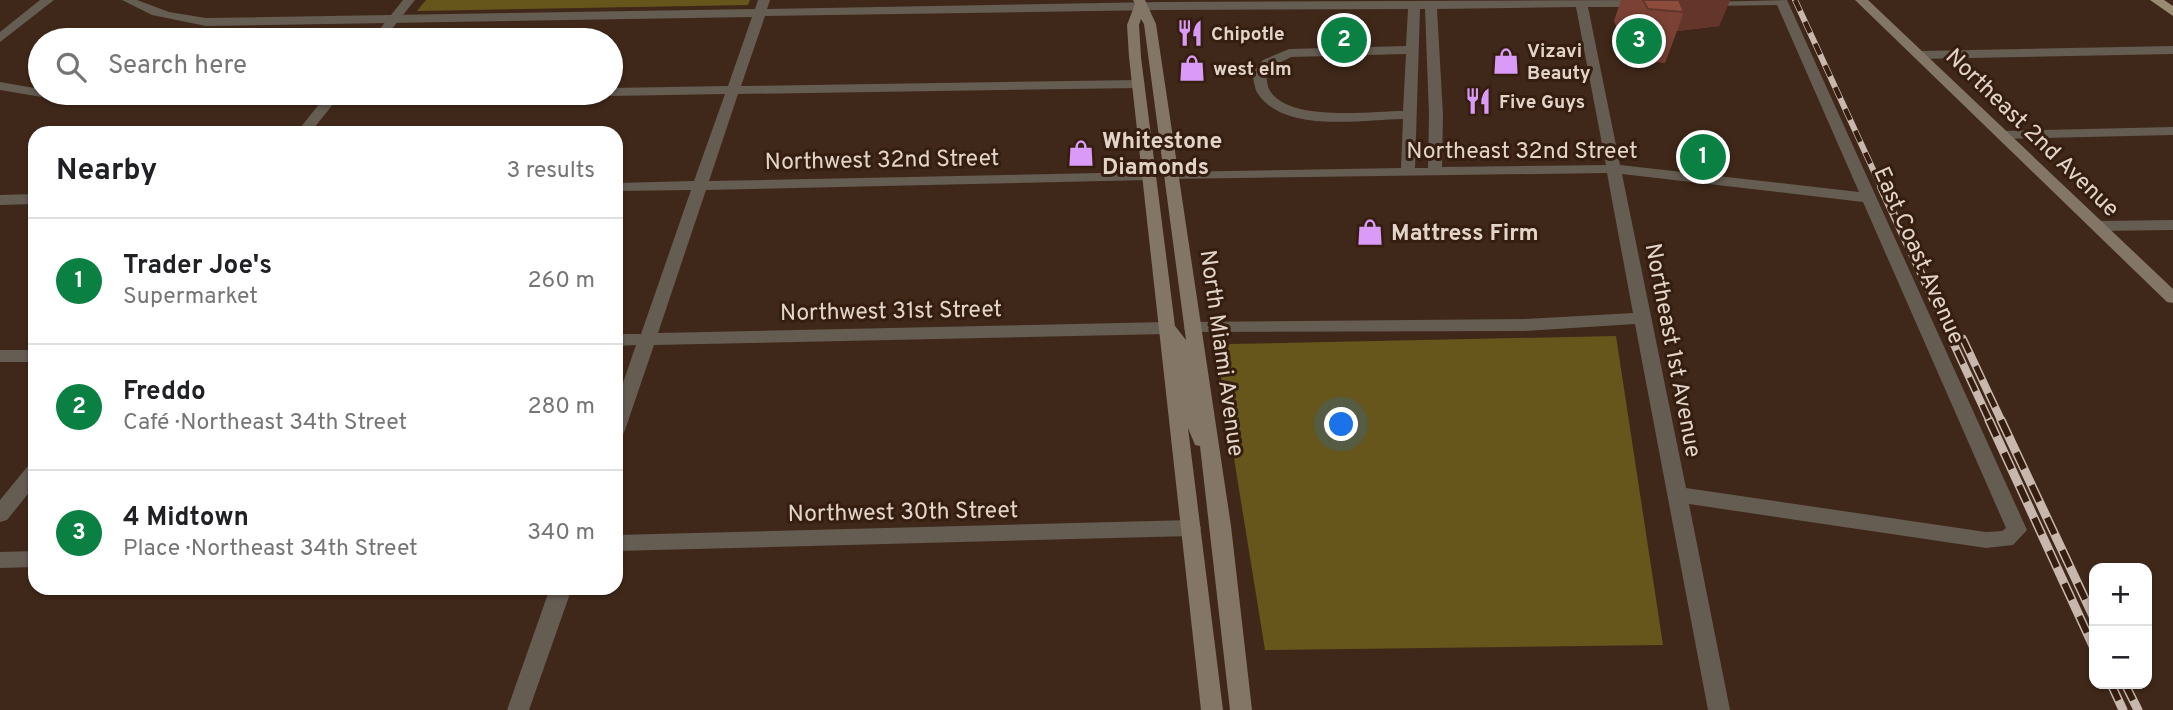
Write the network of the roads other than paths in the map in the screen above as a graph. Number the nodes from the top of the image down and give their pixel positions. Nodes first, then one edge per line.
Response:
1 (48, 0) edge
2 (128, 0) edge
3 (409, 0) edge
4 (1362, 0) edge
5 (1781, 0) edge
6 (1861, 0) edge
7 (2156, 0) edge
8 (1582, 2) edge
9 (1661, 2) edge
10 (1688, 2) dead end
11 (1139, 3) edge
12 (1413, 3) edge
13 (1431, 3) edge
14 (1301, 5) junction
15 (762, 6) edge
16 (2173, 12) edge
17 (395, 18) junction
18 (387, 28) edge
19 (0, 38) edge
20 (1412, 50) junction
21 (2173, 50) edge
22 (1919, 55) junction
23 (1135, 57) junction
24 (1138, 84) junction
25 (0, 86) edge
26 (732, 90) junction
27 (28, 91) edge
28 (623, 92) edge
29 (325, 105) edge
30 (1409, 116) junction
31 (309, 126) edge
32 (2173, 131) edge
33 (2003, 135) junction
34 (1614, 169) junction
35 (1408, 172) junction
36 (1435, 172) junction
37 (1149, 176) junction
38 (1172, 176) junction
39 (699, 186) junction
40 (623, 187) edge
41 (1152, 198) junction
42 (1870, 198) junction
43 (28, 199) edge
44 (0, 200) edge
45 (2173, 225) edge
46 (2098, 226) junction
47 (2173, 298) edge
48 (1642, 318) junction
49 (1167, 328) junction
50 (1193, 328) junction
51 (623, 340) edge
52 (647, 340) junction
53 (0, 356) edge
54 (28, 356) edge
55 (623, 410) edge
56 (1213, 470) junction
57 (28, 480) edge
58 (1676, 494) junction
59 (0, 514) edge
60 (1191, 528) junction
61 (623, 543) edge
62 (28, 559) edge
63 (0, 561) edge
64 (559, 595) edge
65 (519, 710) edge
66 (1212, 710) edge
67 (1241, 710) edge
68 (1719, 710) edge

1 - 19 street
2 - 17 street
3 - 17 street
4 - 14 street
5 - 10 street
5 - 42 street, East Coast Avenue
6 - 22 main road, Northeast 2nd Avenue
7 - 16 main road
8 - 9 street
8 - 13 street
8 - 34 street, Northeast 1st Avenue
11 - 14 street
11 - 15 street
11 - 23 main road
11 - 38 main road, North Miami Avenue
12 - 13 street
12 - 14 street
12 - 20 street
13 - 36 street
15 - 17 street
15 - 26 street
17 - 18 street
20 - 30 street
20 - 30 street
21 - 22 street
22 - 33 main road, Northeast 2nd Avenue
23 - 24 main road
23 - 38 main road
24 - 26 street
24 - 37 main road
25 - 27 street
26 - 28 street
26 - 39 street
29 - 31 street
30 - 35 street
32 - 33 street
33 - 46 main road, Northeast 2nd Avenue
34 - 36 street, Northeast 32nd Street
34 - 42 street, Northeast 32nd Street
34 - 48 street, Northeast 1st Avenue
35 - 36 street, Northeast 32nd Street
35 - 38 street, Northeast 32nd Street
37 - 39 street, Northwest 32nd Street
37 - 41 main road
38 - 50 main road, North Miami Avenue
39 - 40 street, Northwest 32nd Street
39 - 52 street
41 - 49 main road
41 - 50 main road
42 - 58 street, East Coast Avenue
43 - 44 street
45 - 46 street
46 - 47 main road, Northeast 2nd Avenue
48 - 50 street
48 - 58 street, Northeast 1st Avenue
49 - 52 street, Northwest 31st Street
49 - 56 main road
49 - 60 main road
50 - 56 main road, North Miami Avenue
51 - 52 street, Northwest 31st Street
52 - 55 street
53 - 54 street
56 - 67 main road, North Miami Avenue
57 - 59 street
58 - 68 street, Northeast 1st Avenue
60 - 61 street, Northwest 30th Street
60 - 66 main road
62 - 63 street
64 - 65 street

